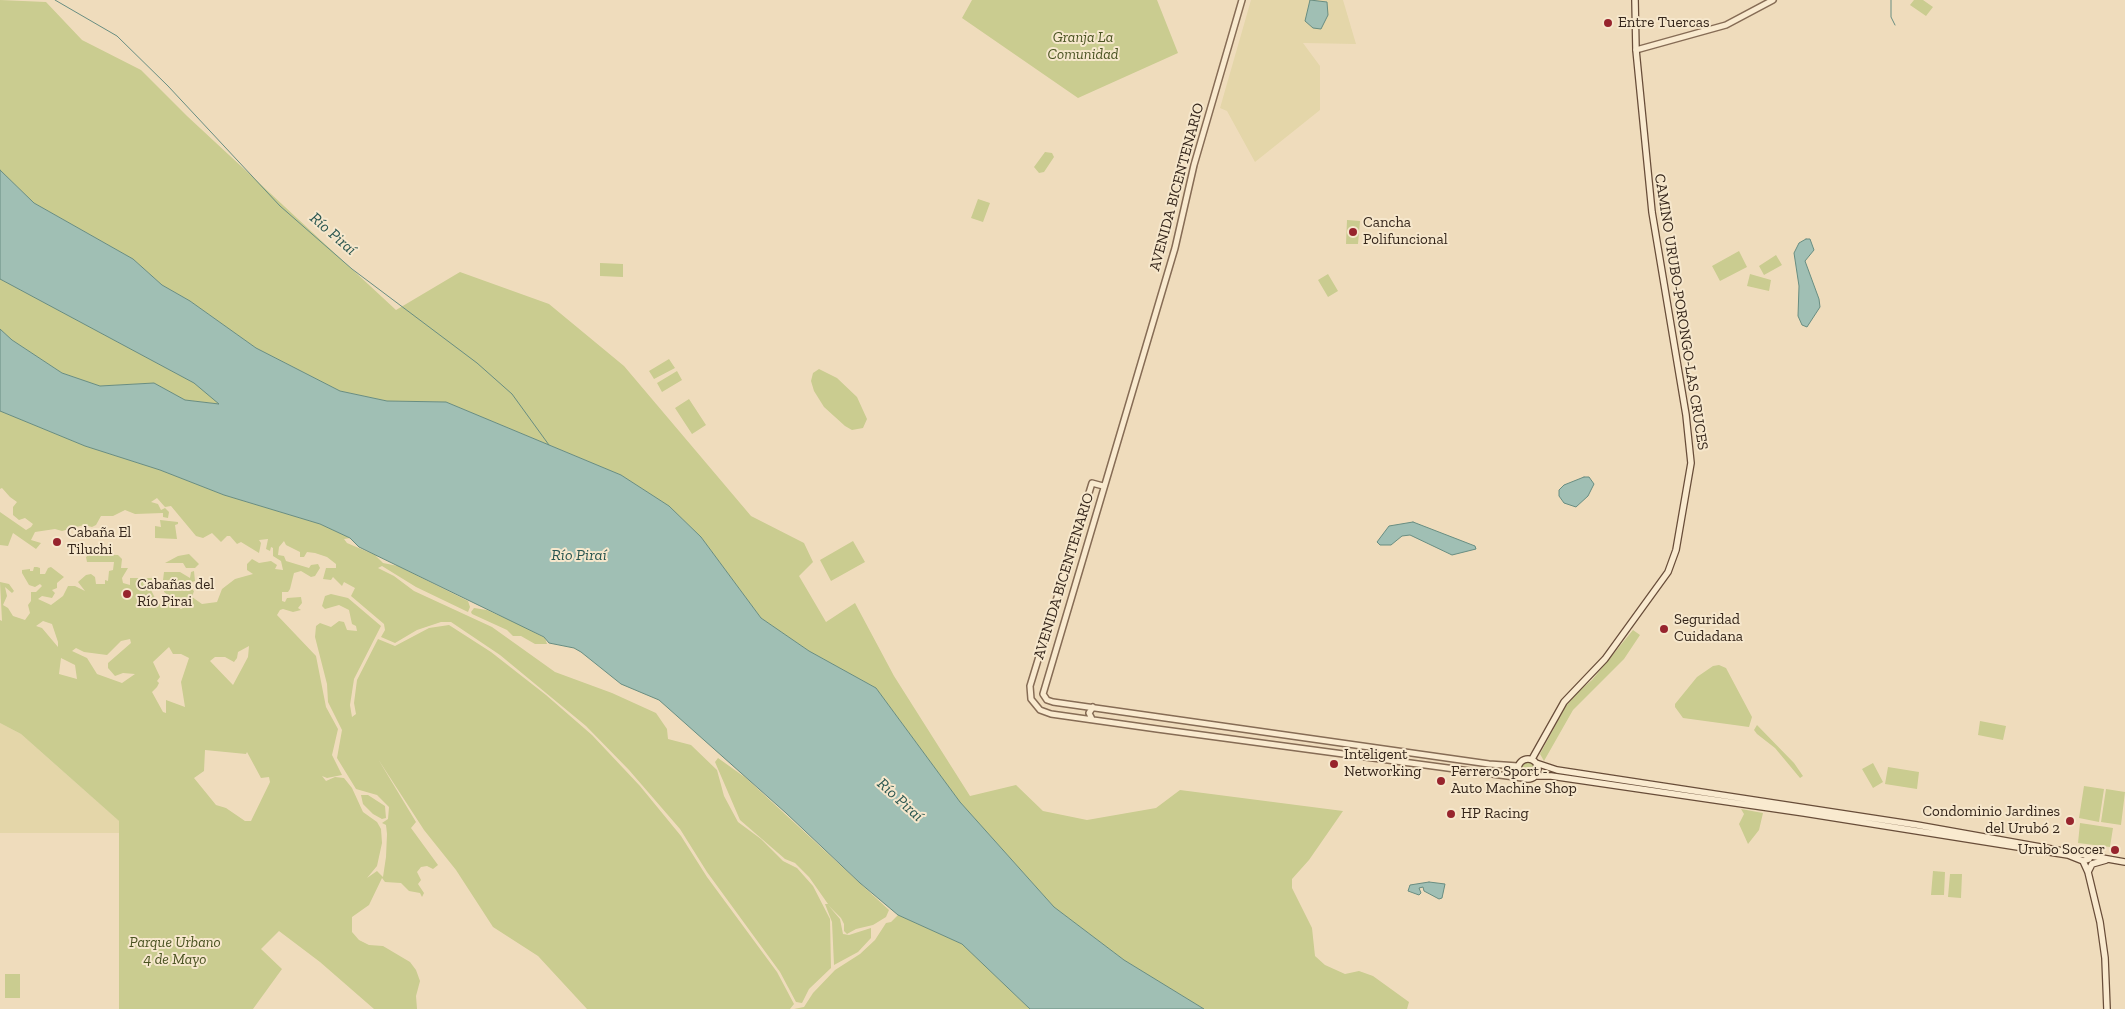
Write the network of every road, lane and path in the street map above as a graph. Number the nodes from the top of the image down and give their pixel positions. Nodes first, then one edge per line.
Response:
1 (1242, 0) edge
2 (1635, 0) edge
3 (1773, 0) edge
4 (1636, 50) junction
5 (1103, 486) junction
6 (1089, 491) junction
7 (1101, 494) junction
8 (1077, 529) junction
9 (1089, 532) junction
10 (1074, 538) junction
11 (1087, 541) junction
12 (1052, 702) junction
13 (1093, 707) junction
14 (1051, 714) junction
15 (1158, 716) junction
16 (1092, 720) junction
17 (1157, 729) junction
18 (1448, 758) junction
19 (1534, 761) junction
20 (1489, 764) junction
21 (1518, 766) junction
22 (1446, 769) junction
23 (1488, 775) junction
24 (1535, 776) junction
25 (1522, 778) junction
26 (1805, 810) junction
27 (2091, 854) junction
28 (2106, 860) junction
29 (2083, 861) junction
30 (2125, 862) edge
31 (2088, 872) junction
32 (2107, 1009) edge

1 - 5 street, AVENIDA BICENTENARIO
2 - 4 main road, CAMINO URUBO-PORONGO-LAS CRUCES
3 - 4 street
4 - 19 main road, CAMINO URUBO-PORONGO-LAS CRUCES
5 - 6 street, AVENIDA BICENTENARIO
5 - 7 street, AVENIDA BICENTENARIO
6 - 7 street
6 - 8 street, AVENIDA BICENTENARIO
7 - 9 street, AVENIDA BICENTENARIO
8 - 9 street
8 - 10 street, AVENIDA BICENTENARIO
9 - 11 street, AVENIDA BICENTENARIO
10 - 11 street
10 - 14 street, AVENIDA BICENTENARIO
11 - 12 street, AVENIDA BICENTENARIO
12 - 13 street
12 - 14 street
13 - 15 street
13 - 16 street
14 - 16 street
15 - 17 street
15 - 18 street
16 - 17 street
17 - 22 street
18 - 20 street
18 - 22 street
19 - 21 main road
19 - 24 main road
19 - 26 main road
20 - 21 street
20 - 23 street
21 - 25 main road
22 - 23 street
23 - 25 street
24 - 25 main road
24 - 26 main road
26 - 27 main road
26 - 29 main road
27 - 28 main road
27 - 29 main road
28 - 30 main road
28 - 31 main road
29 - 31 main road
31 - 32 main road

